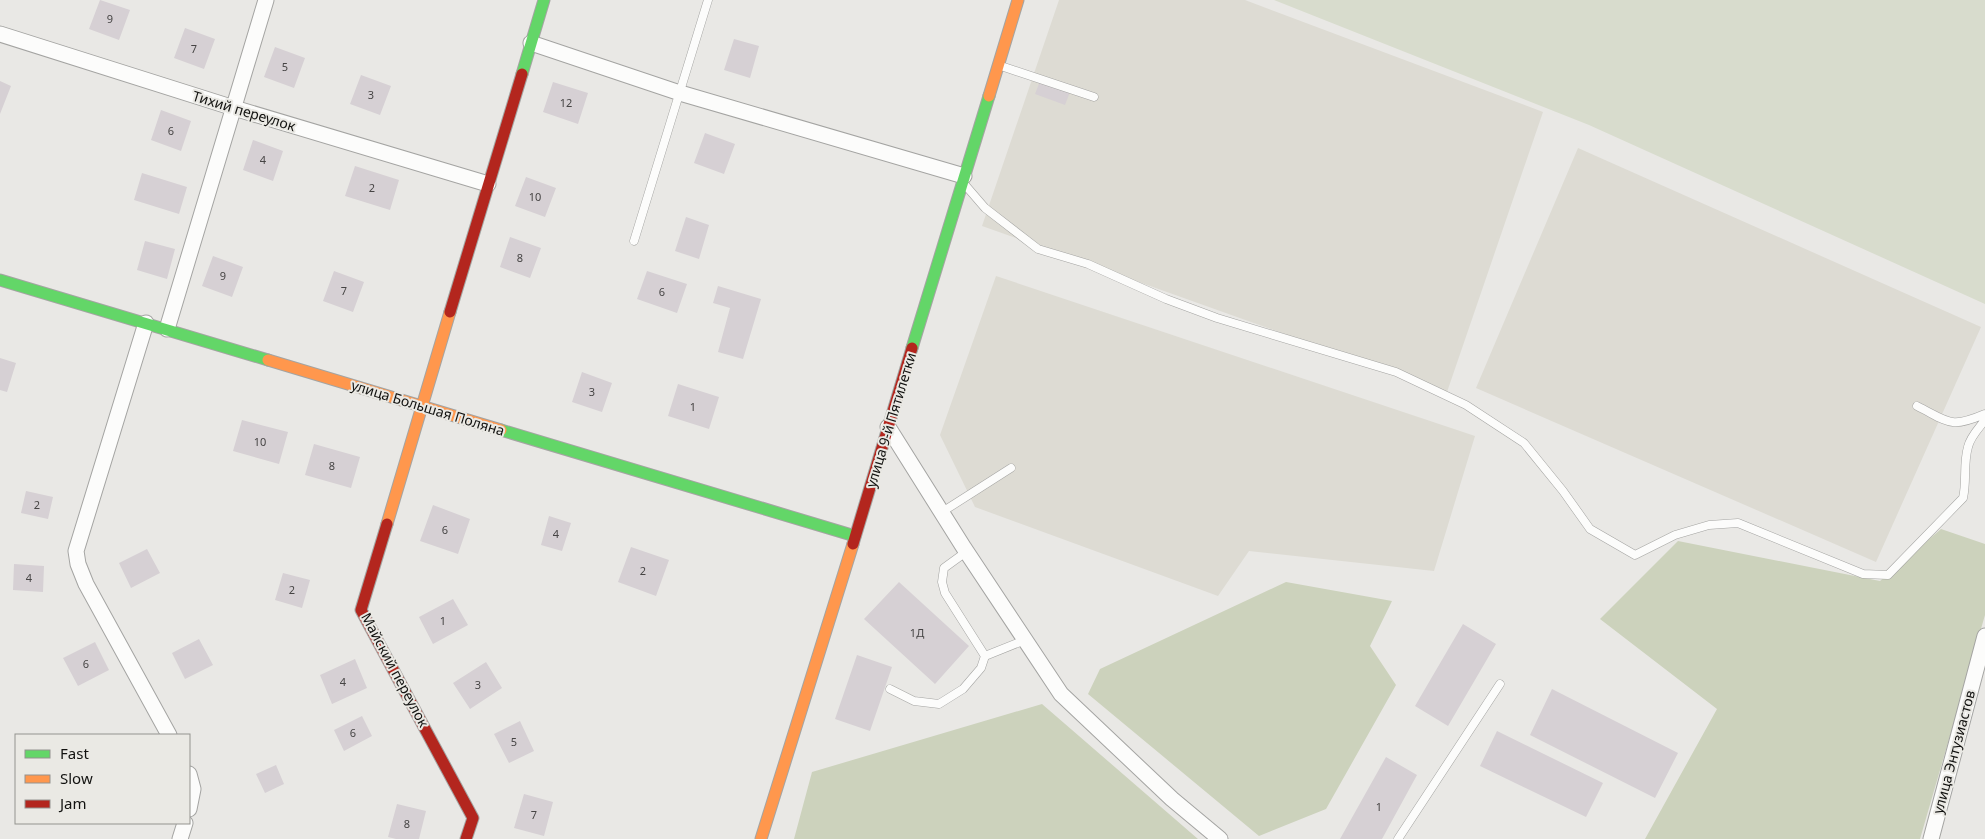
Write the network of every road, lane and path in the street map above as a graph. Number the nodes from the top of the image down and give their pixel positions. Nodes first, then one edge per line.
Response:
1 (266, 0) edge
2 (544, 0) edge
3 (708, 0) edge
4 (1018, 0) edge
5 (0, 34) edge
6 (531, 43) junction
7 (998, 65) junction
8 (680, 93) junction
9 (1094, 97) dead end
10 (234, 108) junction
11 (964, 179) junction
12 (488, 184) junction
13 (634, 241) dead end
14 (0, 280) edge
15 (146, 323) junction
16 (167, 329) junction
17 (421, 406) junction
18 (1917, 406) dead end
19 (1985, 414) edge
20 (1985, 420) edge
21 (888, 427) junction
22 (1011, 468) dead end
23 (942, 512) junction
24 (855, 536) junction
25 (966, 552) junction
26 (1985, 636) edge
27 (1025, 640) junction
28 (985, 656) junction
29 (1500, 684) dead end
30 (890, 689) dead end
31 (168, 734) edge
32 (190, 778) edge
33 (190, 804) edge
34 (185, 824) edge
35 (180, 839) edge
36 (466, 839) edge
37 (761, 839) edge
38 (1220, 839) edge
39 (1398, 839) edge
40 (1931, 839) edge

1 - 10 street
2 - 6 street, Майский переулок
3 - 8 lane
4 - 7 street, улица 9-й Пятилетки
5 - 10 street, Тихий переулок
6 - 8 street
6 - 12 street, Майский переулок
7 - 9 lane
7 - 11 street, улица 9-й Пятилетки
8 - 11 street
8 - 13 lane
10 - 12 street, Тихий переулок
10 - 16 street
11 - 20 lane
11 - 21 street, улица 9-й Пятилетки
12 - 17 street, Майский переулок
14 - 15 street, улица Большая Поляна
15 - 16 street, улица Большая Поляна
15 - 31 street
16 - 17 street, улица Большая Поляна
17 - 24 street, улица Большая Поляна
17 - 36 street, Майский переулок
18 - 19 lane
21 - 23 street
21 - 24 street, улица 9-й Пятилетки
22 - 23 lane
23 - 25 street
24 - 37 street, улица 9-й Пятилетки
25 - 27 street
25 - 28 lane
26 - 40 street, улица Энтузиастов
27 - 28 lane
27 - 38 street
28 - 30 lane
29 - 39 lane
32 - 33 street
34 - 35 street

